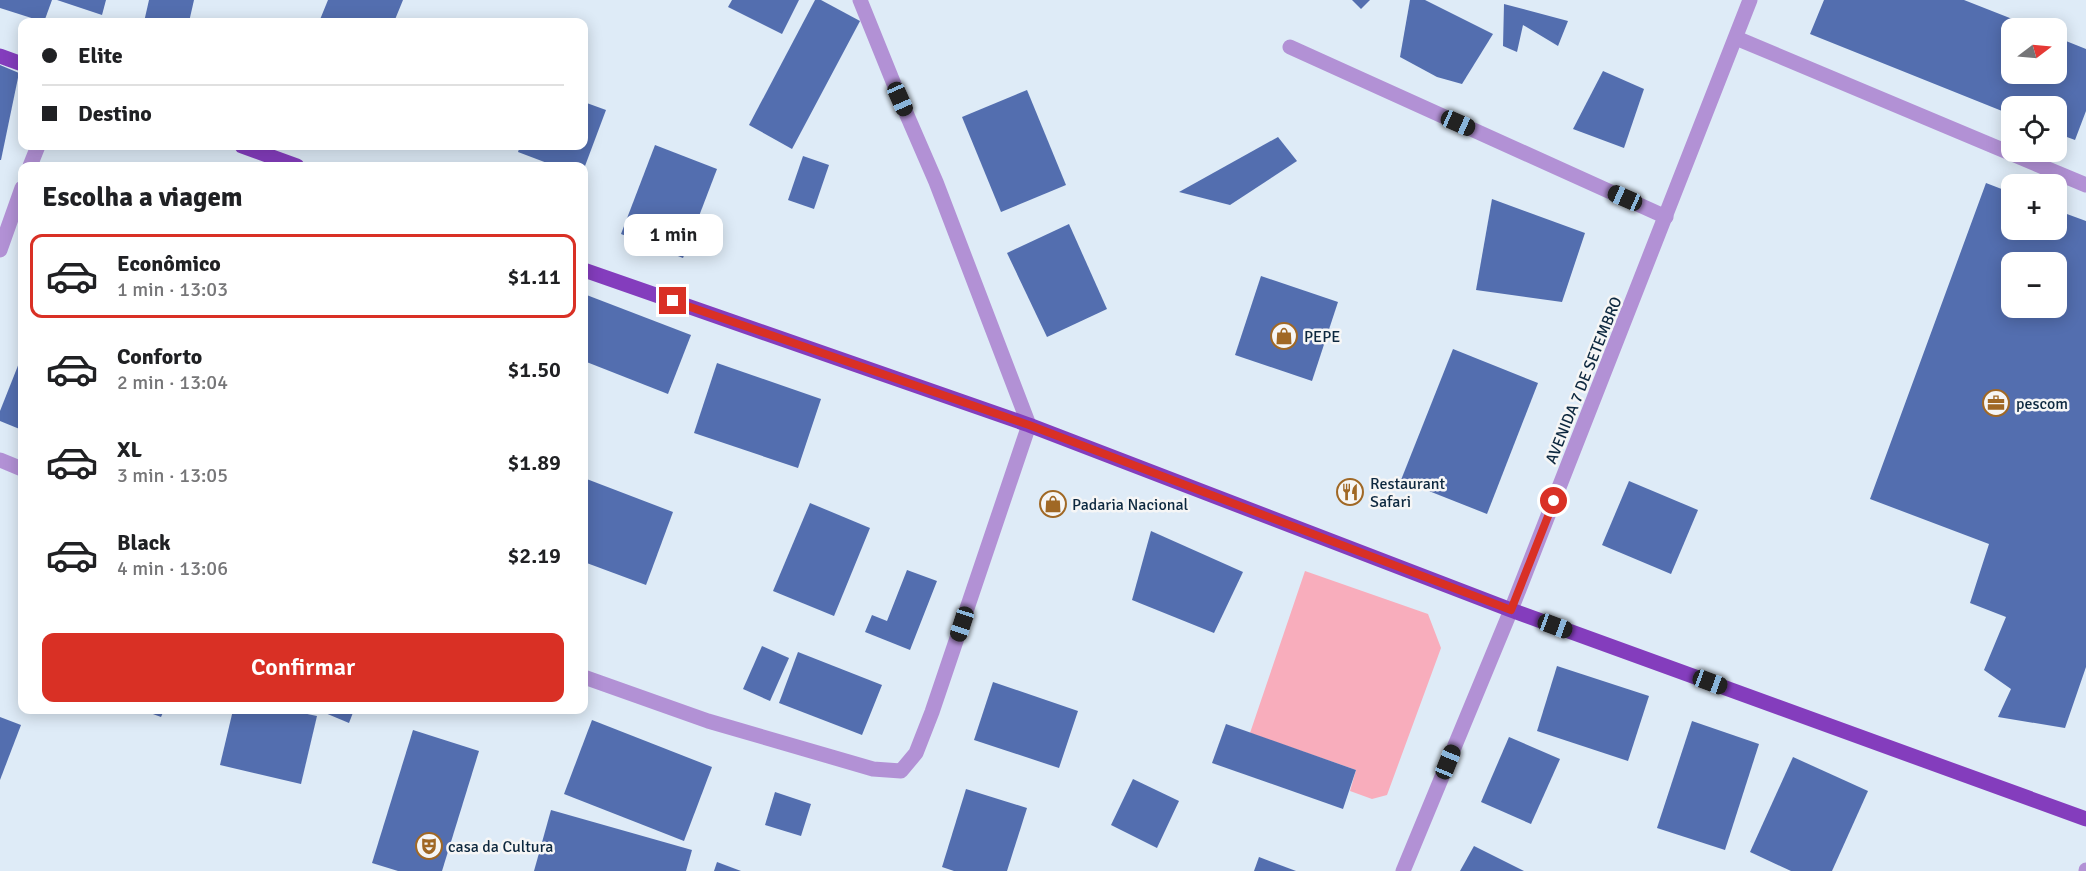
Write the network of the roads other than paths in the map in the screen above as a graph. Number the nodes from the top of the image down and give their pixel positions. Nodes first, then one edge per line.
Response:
1 (860, 0) edge
2 (1750, 0) edge
3 (1736, 38) junction
4 (1290, 47) dead end
5 (0, 56) edge
6 (18, 63) edge
7 (253, 150) edge
8 (286, 162) edge
9 (2086, 185) edge
10 (18, 199) edge
11 (1666, 217) junction
12 (0, 250) edge
13 (588, 271) edge
14 (1029, 425) junction
15 (0, 459) edge
16 (18, 467) edge
17 (1511, 610) junction
18 (588, 678) edge
19 (2086, 819) edge
20 (1403, 871) edge

1 - 14 street
2 - 3 street, AVENIDA 7 DE SETEMBRO
3 - 9 street
3 - 11 street, AVENIDA 7 DE SETEMBRO
4 - 11 street
5 - 6 main road
7 - 8 main road
10 - 12 street
11 - 17 street, AVENIDA 7 DE SETEMBRO
13 - 14 main road
14 - 17 main road
14 - 18 street
15 - 16 street
17 - 19 main road
17 - 20 street, AVENIDA 7 DE SETEMBRO

